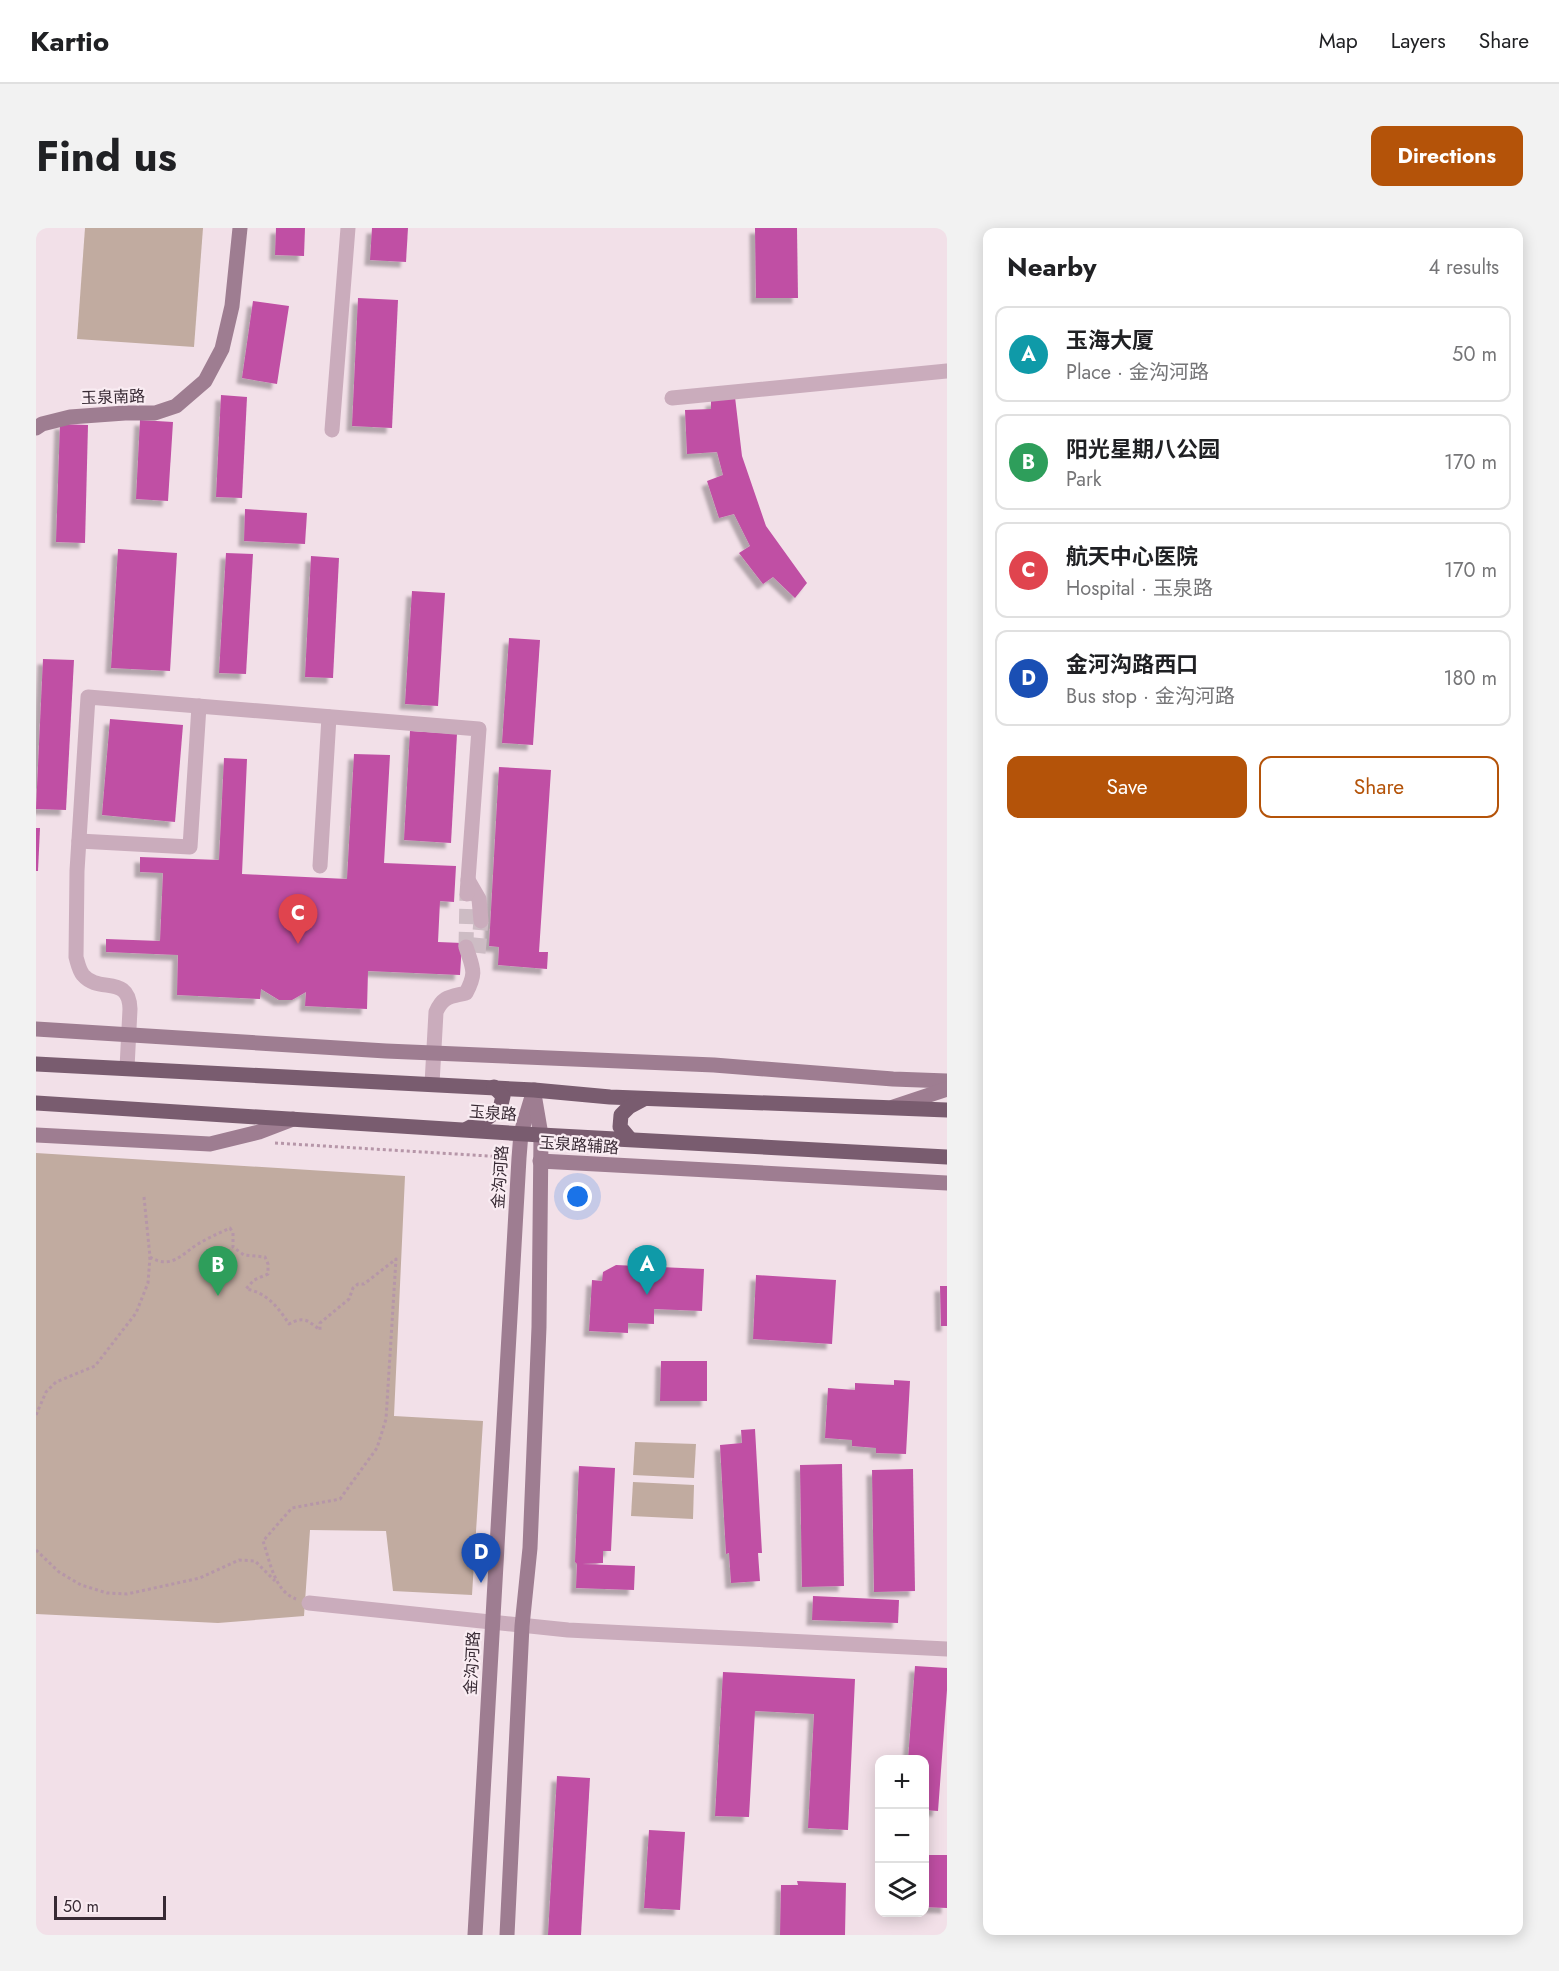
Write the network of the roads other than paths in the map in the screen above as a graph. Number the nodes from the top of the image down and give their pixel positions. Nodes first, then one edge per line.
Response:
1 (240, 228) edge
2 (348, 228) edge
3 (947, 371) edge
4 (672, 398) dead end
5 (36, 428) edge
6 (332, 430) dead end
7 (199, 706) junction
8 (329, 717) junction
9 (79, 841) junction
10 (320, 866) dead end
11 (480, 921) tunnel mouth
12 (472, 950) tunnel mouth
13 (36, 1029) edge
14 (128, 1035) junction
15 (434, 1053) junction
16 (36, 1064) edge
17 (127, 1068) junction
18 (947, 1081) edge
19 (432, 1084) junction
20 (494, 1087) junction
21 (947, 1089) edge
22 (534, 1090) junction
23 (647, 1098) junction
24 (36, 1103) edge
25 (893, 1107) junction
26 (947, 1110) edge
27 (296, 1118) junction
28 (466, 1129) junction
29 (521, 1133) junction
30 (36, 1135) edge
31 (541, 1135) junction
32 (630, 1139) junction
33 (947, 1157) edge
34 (540, 1161) junction
35 (947, 1183) edge
36 (309, 1604) road end
37 (492, 1623) junction
38 (522, 1626) junction
39 (947, 1650) edge
40 (476, 1935) edge
41 (507, 1935) edge

1 - 5 street, 玉泉南路
2 - 6 street
3 - 4 street
7 - 8 street
7 - 9 street
7 - 9 street
8 - 10 street
8 - 11 street
9 - 14 street
12 - 15 street
13 - 14 street
14 - 15 street
14 - 17 street
15 - 18 street
15 - 19 street
16 - 17 main road, 玉泉路
17 - 19 main road, 玉泉路
19 - 20 main road, 玉泉路
20 - 22 main road, 玉泉路
20 - 28 main road
21 - 25 street
22 - 23 main road, 玉泉路
22 - 29 street, 金沟河路
22 - 31 street
23 - 25 main road, 玉泉路
23 - 32 main road
24 - 27 main road, 玉泉路
25 - 26 main road, 玉泉路
27 - 28 main road, 玉泉路
27 - 30 street
28 - 29 main road, 玉泉路
29 - 31 main road, 玉泉路
29 - 37 street, 金沟河路
31 - 32 main road, 玉泉路
31 - 34 street
32 - 33 main road, 玉泉路
34 - 35 street, 玉泉路辅路
34 - 38 street
36 - 37 street
37 - 38 street
37 - 40 street, 金沟河路
38 - 39 street
38 - 41 street

